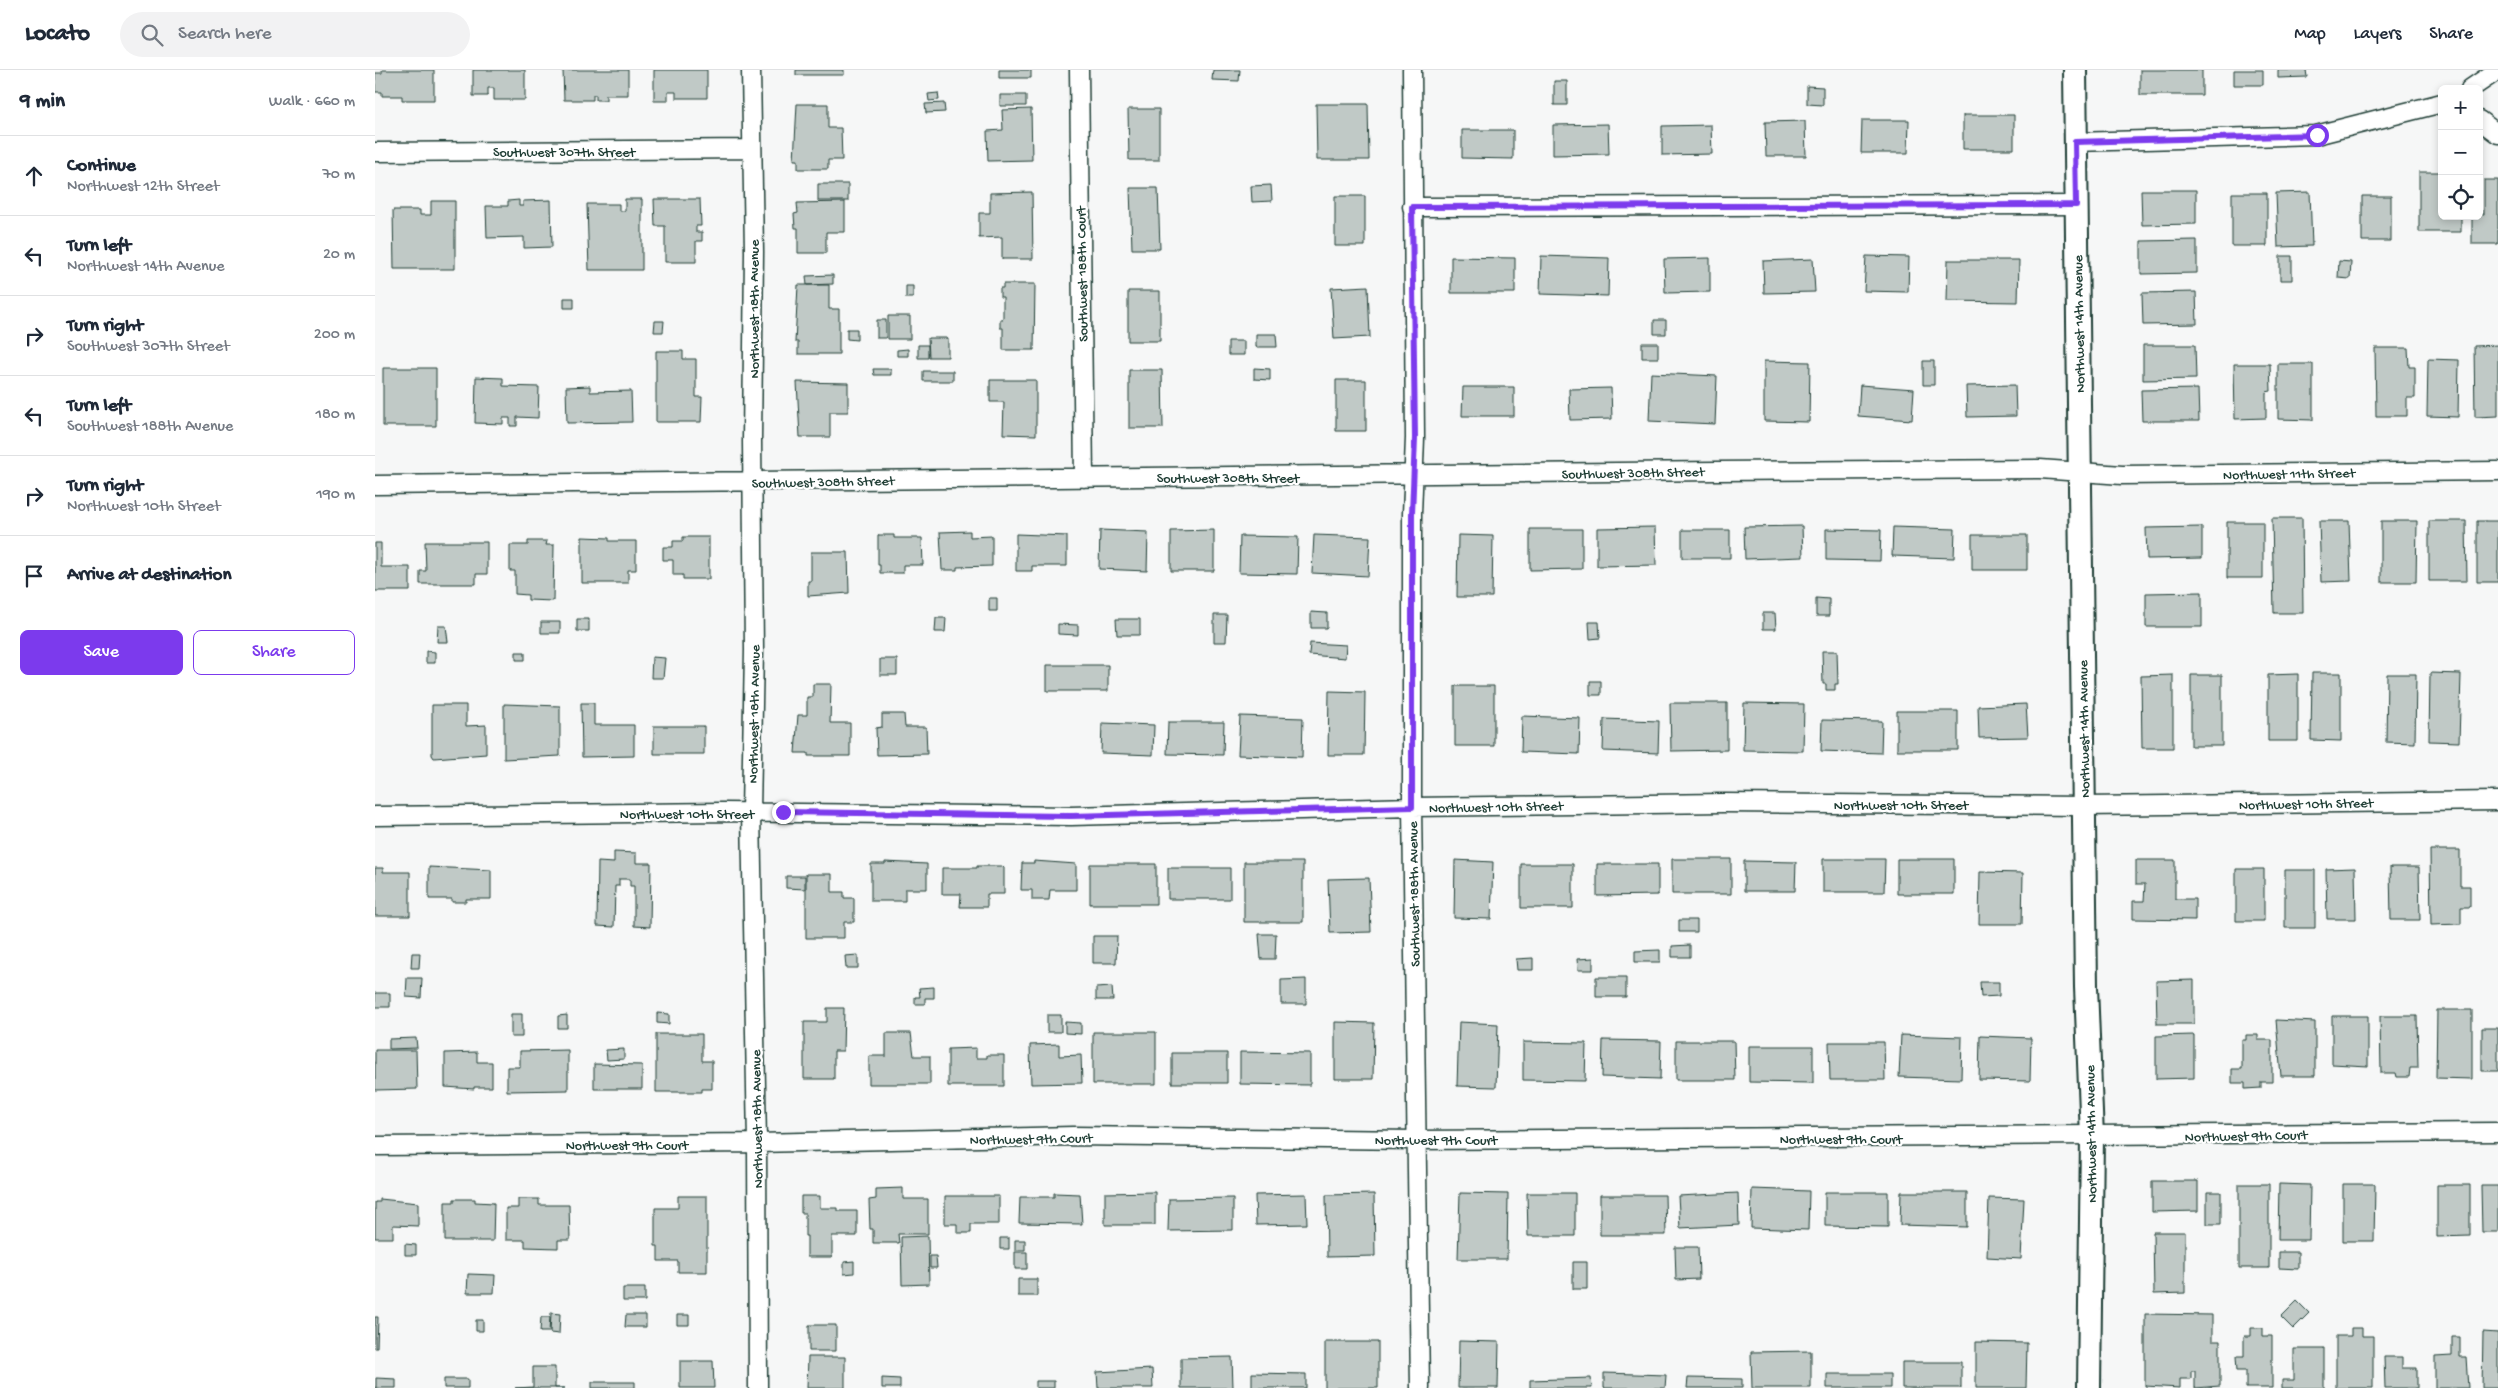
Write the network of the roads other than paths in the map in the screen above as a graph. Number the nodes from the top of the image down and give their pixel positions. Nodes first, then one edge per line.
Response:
1 (751, 70) edge
2 (1079, 70) edge
3 (1412, 70) edge
4 (2075, 70) edge
5 (2498, 70) edge
6 (2476, 85) edge
7 (2438, 104) edge
8 (2483, 123) edge
9 (2498, 134) edge
10 (2075, 142) junction
11 (753, 149) junction
12 (375, 152) edge
13 (2076, 205) junction
14 (1412, 207) junction
15 (2498, 471) edge
16 (2080, 473) junction
17 (1414, 476) junction
18 (1084, 478) junction
19 (752, 482) junction
20 (375, 485) edge
21 (2498, 801) edge
22 (2084, 806) junction
23 (1412, 807) junction
24 (751, 812) junction
25 (375, 816) edge
26 (2498, 1132) edge
27 (2092, 1137) junction
28 (1415, 1140) junction
29 (757, 1143) junction
30 (375, 1146) edge
31 (757, 1388) edge
32 (1420, 1388) edge
33 (2089, 1388) edge

1 - 11 street, Northwest 18th Avenue
2 - 18 street, Southwest 188th Court
3 - 14 street, Southwest 188th Avenue
4 - 10 street, Northwest 14th Avenue
5 - 6 street
7 - 10 street
8 - 9 street
10 - 13 street, Northwest 14th Avenue
11 - 12 street, Southwest 307th Street
11 - 19 street, Northwest 18th Avenue
13 - 14 street
13 - 16 street, Northwest 14th Avenue
14 - 17 street, Southwest 188th Avenue
15 - 16 street, Northwest 11th Street
16 - 17 street, Southwest 308th Street
16 - 22 street, Northwest 14th Avenue
17 - 18 street, Southwest 308th Street
17 - 23 street, Southwest 188th Avenue
18 - 19 street, Southwest 308th Street
19 - 20 street, Southwest 308th Street
19 - 24 street, Northwest 18th Avenue
21 - 22 street, Northwest 10th Street
22 - 23 street, Northwest 10th Street
22 - 27 street, Northwest 14th Avenue
23 - 24 street, Northwest 10th Street
23 - 28 street, Southwest 188th Avenue
24 - 25 street, Northwest 10th Street
24 - 29 street, Northwest 18th Avenue
26 - 27 street, Northwest 9th Court
27 - 28 street, Northwest 9th Court
27 - 33 street, Northwest 14th Avenue
28 - 29 street, Northwest 9th Court
28 - 32 street, Southwest 188th Avenue
29 - 30 street, Northwest 9th Court
29 - 31 street, Northwest 18th Avenue

